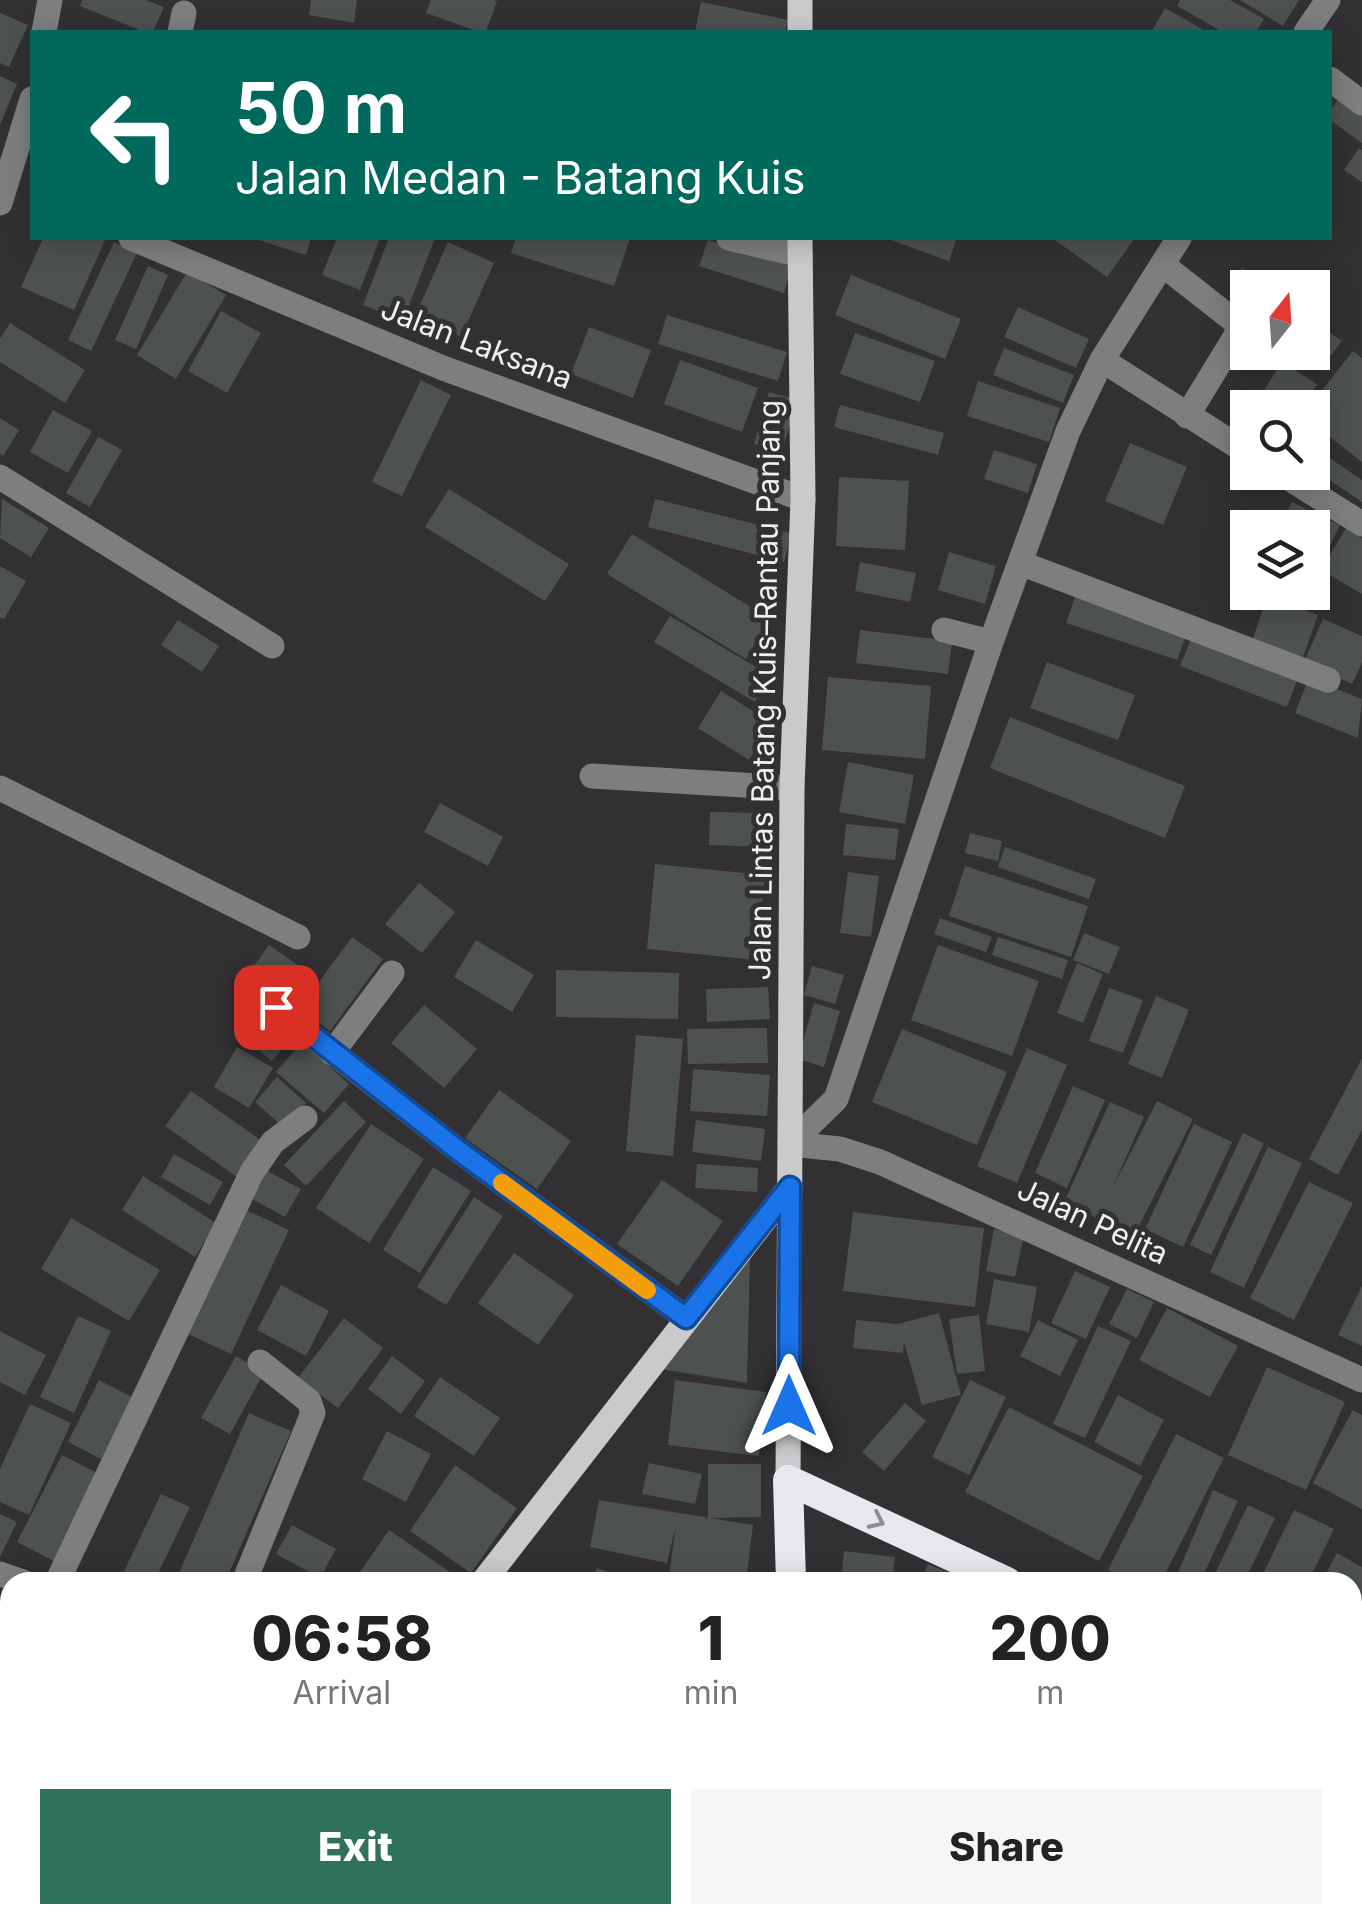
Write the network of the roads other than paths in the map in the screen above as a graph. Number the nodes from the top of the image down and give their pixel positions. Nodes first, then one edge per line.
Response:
1 (50, 0) edge
2 (800, 0) edge
3 (1328, 0) edge
4 (44, 30) edge
5 (800, 30) edge
6 (1307, 30) edge
7 (1332, 80) edge
8 (1362, 102) edge
9 (30, 106) edge
10 (3, 190) edge
11 (30, 196) edge
12 (137, 240) edge
13 (747, 240) edge
14 (1179, 240) edge
15 (800, 246) edge
16 (1162, 265) junction
17 (1102, 360) junction
18 (1187, 416) junction
19 (1230, 441) edge
20 (0, 476) edge
21 (1308, 490) edge
22 (803, 499) junction
23 (1362, 524) edge
24 (1020, 562) junction
25 (944, 630) dead end
26 (991, 642) junction
27 (272, 646) dead end
28 (1328, 680) dead end
29 (592, 776) dead end
30 (0, 788) edge
31 (792, 788) junction
32 (298, 936) dead end
33 (392, 974) dead end
34 (276, 1007) dead end
35 (332, 1053) junction
36 (305, 1118) dead end
37 (790, 1144) junction
38 (790, 1187) junction
39 (686, 1318) junction
40 (260, 1362) dead end
41 (1362, 1380) edge
42 (788, 1480) junction
43 (61, 1572) edge
44 (248, 1572) edge
45 (490, 1572) edge
46 (791, 1572) edge
47 (986, 1572) edge

1 - 4 street
2 - 5 main road
3 - 6 street
7 - 8 street
9 - 10 street
10 - 11 street
12 - 22 street, Jalan Laksana
13 - 15 street
14 - 16 street
15 - 22 main road, Jalan Lintas Batang Kuis–Rantau Panjang
16 - 17 street
16 - 18 street
17 - 18 street
17 - 24 street
18 - 19 street
20 - 27 street
21 - 23 street
22 - 31 main road, Jalan Lintas Batang Kuis–Rantau Panjang
24 - 26 street
24 - 28 street
25 - 26 street
26 - 37 street
29 - 31 street
30 - 32 street
31 - 37 main road, Jalan Lintas Batang Kuis–Rantau Panjang
33 - 35 street
34 - 35 street
35 - 39 street
36 - 43 street
37 - 38 main road, Jalan Lintas Batang Kuis–Rantau Panjang
37 - 41 street, Jalan Pelita
38 - 39 main road
38 - 42 main road, Jalan Lintas Batang Kuis–Rantau Panjang
39 - 45 main road
40 - 44 street
42 - 46 highway
42 -> 47 highway

